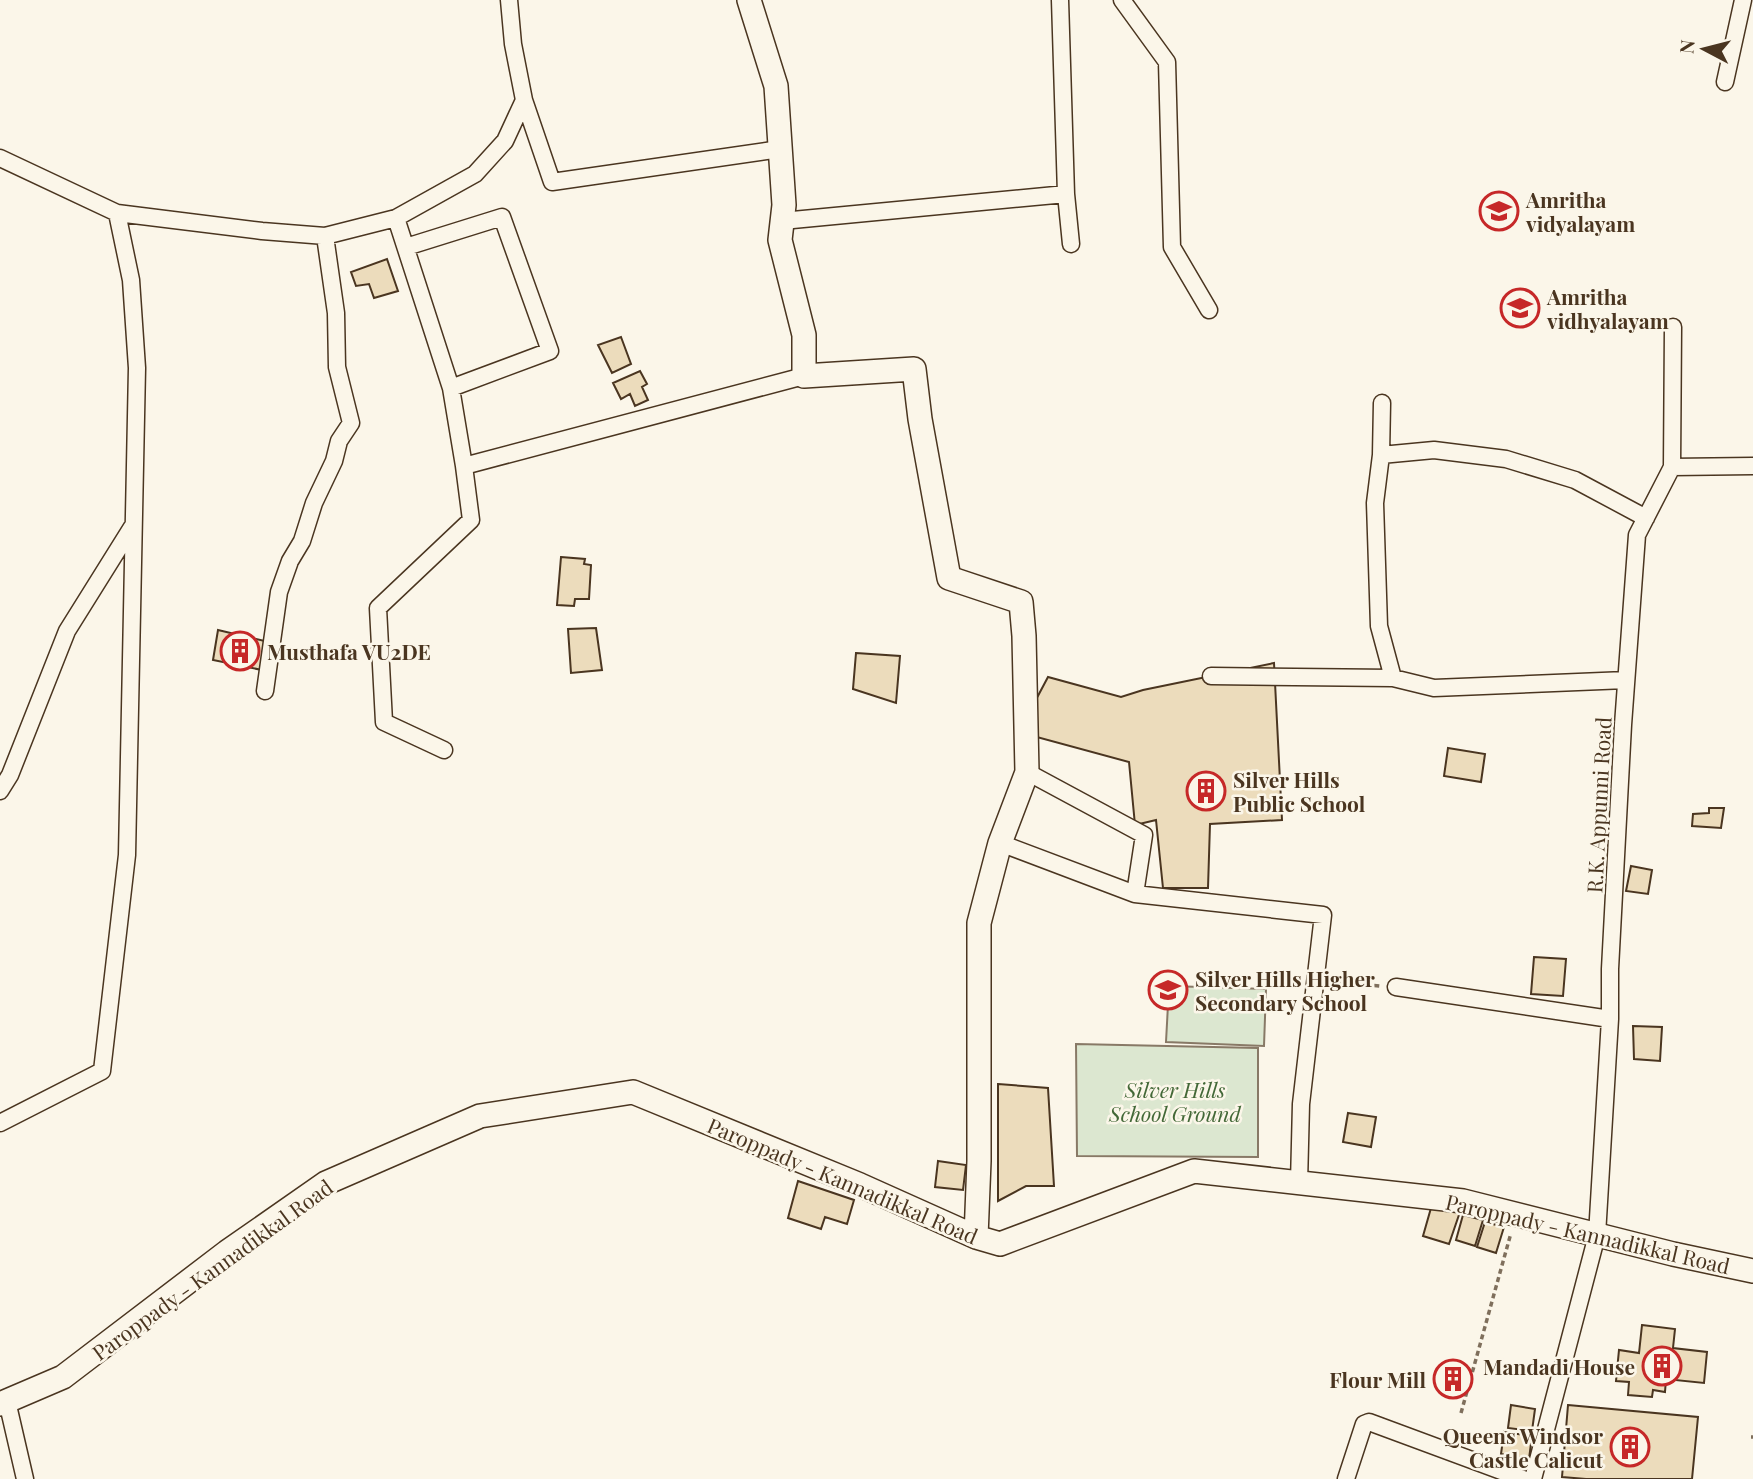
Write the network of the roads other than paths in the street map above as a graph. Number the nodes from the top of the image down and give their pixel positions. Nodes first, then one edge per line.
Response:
1 (509, 0) edge
2 (749, 0) edge
3 (1060, 0) edge
4 (1122, 0) edge
5 (1743, 0) edge
6 (1725, 82) dead end
7 (524, 100) junction
8 (780, 149) junction
9 (0, 158) edge
10 (1066, 194) junction
11 (117, 213) junction
12 (396, 218) junction
13 (782, 221) junction
14 (326, 236) junction
15 (1071, 244) dead end
16 (406, 247) junction
17 (1209, 310) dead end
18 (1673, 327) dead end
19 (804, 376) junction
20 (452, 388) junction
21 (1382, 403) dead end
22 (1381, 455) junction
23 (464, 466) junction
24 (1753, 466) edge
25 (1672, 467) junction
26 (1646, 518) junction
27 (132, 527) junction
28 (1211, 676) dead end
29 (1394, 678) junction
30 (1626, 680) junction
31 (265, 691) dead end
32 (444, 750) dead end
33 (1027, 772) junction
34 (0, 791) edge
35 (1000, 843) junction
36 (1135, 894) junction
37 (1396, 987) road end
38 (1610, 1019) junction
39 (0, 1123) edge
40 (1299, 1183) junction
41 (1597, 1235) junction
42 (976, 1237) junction
43 (1753, 1271) edge
44 (3, 1403) edge
45 (24, 1479) edge
46 (1346, 1479) edge
47 (1523, 1479) edge
48 (1533, 1479) edge

1 - 7 street
2 - 8 main road
3 - 10 street
4 - 17 street
5 - 6 street
7 - 8 street
7 - 12 street
8 - 13 main road
9 - 11 street
10 - 13 street
10 - 15 street
11 - 14 street
11 - 27 street
12 - 14 street
12 - 16 street
13 - 19 main road
14 - 31 street
16 - 20 street
16 - 20 street
18 - 25 street
19 - 23 street
19 - 33 main road
20 - 23 street
21 - 22 street
22 - 26 street
22 - 29 street
23 - 32 street
24 - 25 street
25 - 26 street, R.K. Appunni Road
26 - 30 street, R.K. Appunni Road
27 - 34 street
27 - 39 street
28 - 29 street
29 - 30 street
30 - 38 street, R.K. Appunni Road
33 - 35 main road
33 - 36 street
35 - 36 street
35 - 42 main road
36 - 40 street
37 - 38 street
38 - 41 street, R.K. Appunni Road
40 - 41 main road, Paroppady - Kannadikkal Road
40 - 42 main road, Paroppady - Kannadikkal Road
41 - 43 main road, Paroppady - Kannadikkal Road
41 - 48 street, R.K. Appunni Road
42 - 44 main road, Paroppady - Kannadikkal Road
44 - 45 street
46 - 47 street

